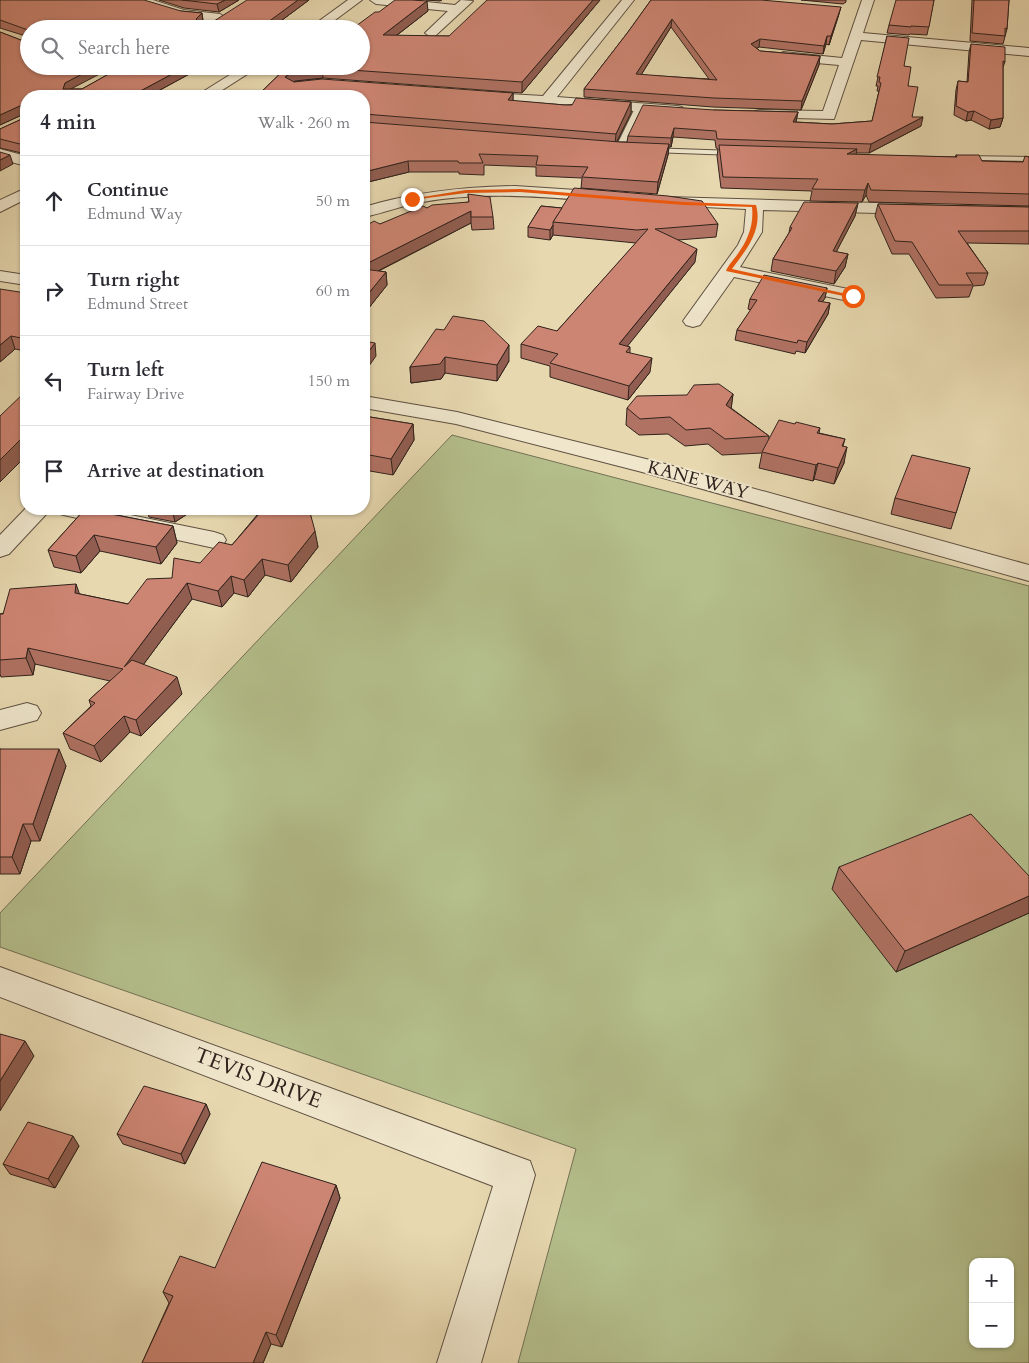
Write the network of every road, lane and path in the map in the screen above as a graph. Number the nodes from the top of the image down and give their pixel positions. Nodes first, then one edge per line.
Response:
1 (140, 0) edge
2 (356, 0) edge
3 (376, 0) edge
4 (628, 0) edge
5 (463, 4) edge
6 (862, 7) edge
7 (216, 20) edge
8 (327, 20) edge
9 (430, 33) dead end
10 (856, 36) junction
11 (1029, 52) edge
12 (769, 54) edge
13 (847, 62) junction
14 (114, 75) edge
15 (239, 75) edge
16 (97, 84) edge
17 (213, 90) edge
18 (458, 94) edge
19 (547, 101) junction
20 (639, 108) junction
21 (695, 112) edge
22 (750, 114) edge
23 (609, 148) edge
24 (619, 149) junction
25 (628, 149) edge
26 (638, 149) edge
27 (746, 153) edge
28 (0, 154) edge
29 (951, 158) edge
30 (20, 159) edge
31 (1029, 159) edge
32 (371, 195) dead end
33 (20, 196) edge
34 (625, 198) edge
35 (655, 201) edge
36 (385, 205) junction
37 (754, 206) junction
38 (0, 207) edge
39 (370, 210) edge
40 (931, 210) edge
41 (728, 270) junction
42 (0, 276) edge
43 (20, 279) edge
44 (853, 296) dead end
45 (693, 321) dead end
46 (370, 403) edge
47 (33, 515) edge
48 (96, 515) edge
49 (214, 540) dead end
50 (0, 549) edge
51 (1029, 573) edge
52 (27, 713) dead end
53 (0, 720) edge
54 (0, 982) edge
55 (458, 1363) edge

1 - 7 street
2 - 8 street
3 - 5 street
4 - 19 street
5 - 9 street
6 - 10 street
10 - 11 street
10 - 13 street
12 - 13 street
13 - 22 street
14 - 16 street
15 - 17 street
18 - 19 street
19 - 20 street
20 - 21 street
20 - 24 lane
23 - 24 lane
24 - 25 lane
26 - 27 lane
28 - 30 street
29 - 31 lane
32 - 36 street
33 - 38 street
34 - 36 street
35 - 37 street
36 - 39 street
37 - 40 street
37 - 41 street
41 - 44 street
41 - 45 street
42 - 43 street
46 - 51 street, KANE WAY
47 - 50 street
48 - 49 street
52 - 53 street
54 - 55 street, TEVIS DRIVE

